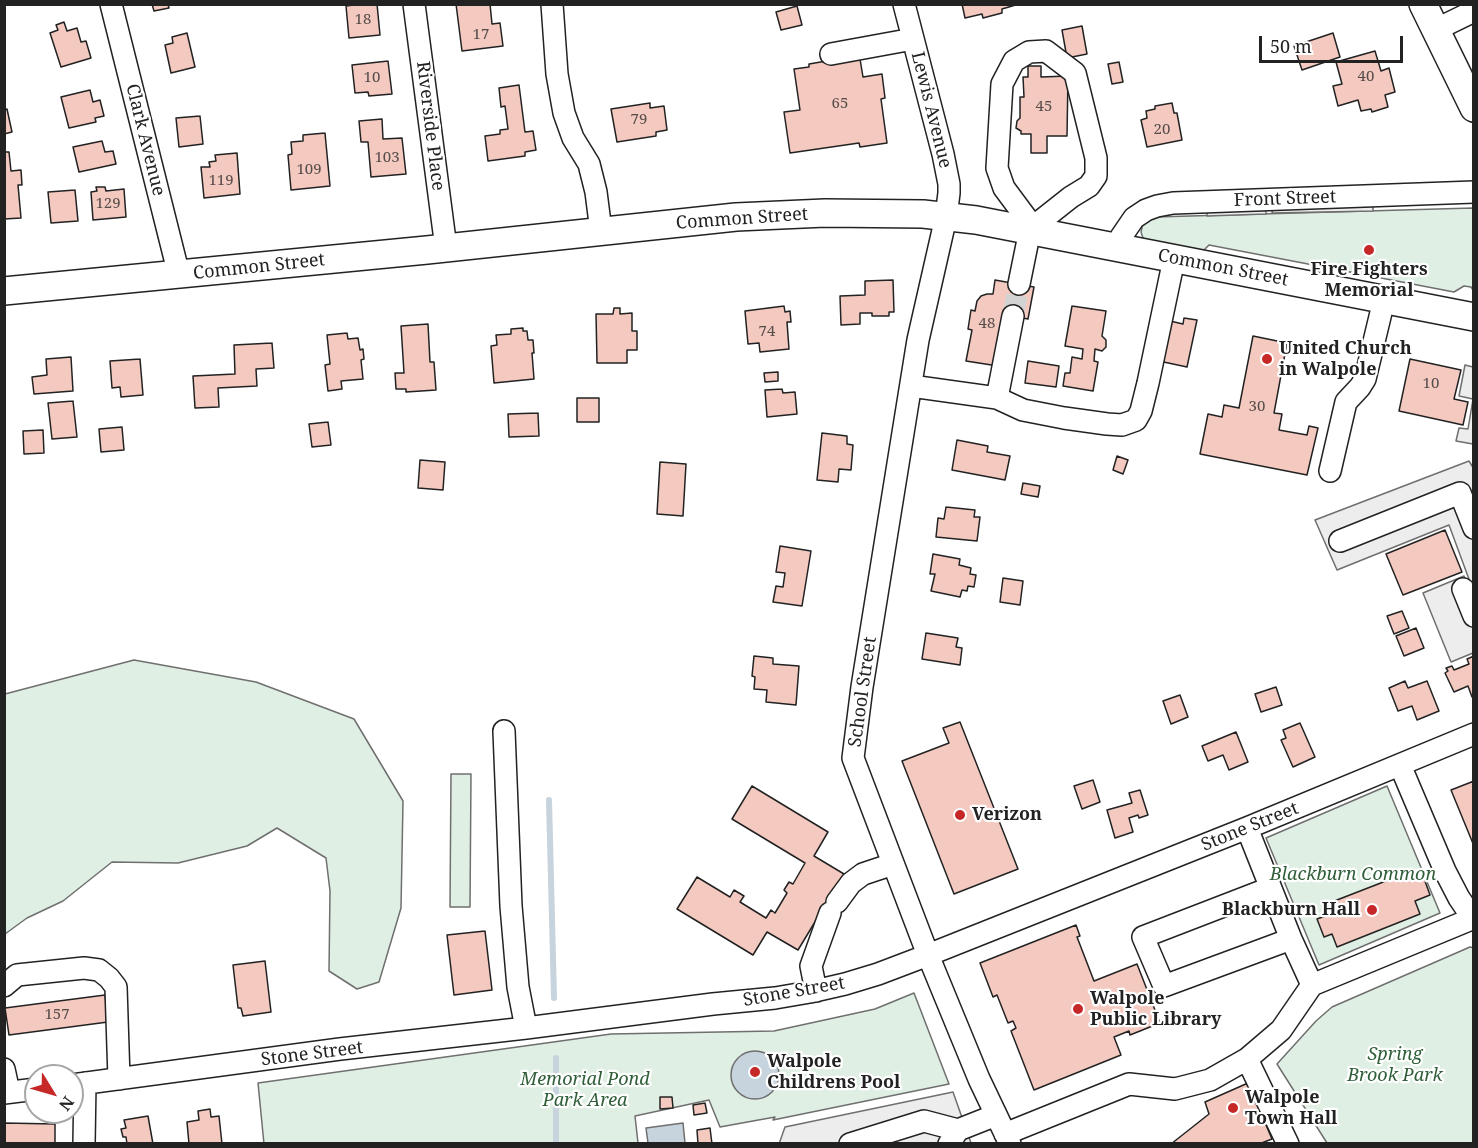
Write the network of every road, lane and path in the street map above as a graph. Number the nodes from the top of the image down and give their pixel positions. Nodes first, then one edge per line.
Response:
1 (111, 4) edge
2 (414, 4) edge
3 (552, 4) edge
4 (904, 4) edge
5 (1423, 4) edge
6 (1473, 11) edge
7 (1435, 30) junction
8 (913, 39) junction
9 (831, 54) dead end
10 (1473, 108) edge
11 (1473, 192) edge
12 (946, 217) junction
13 (1032, 229) junction
14 (601, 231) junction
15 (446, 248) junction
16 (1119, 248) junction
17 (1174, 259) junction
18 (179, 275) junction
19 (1019, 284) tunnel mouth
20 (4, 291) edge
21 (1384, 300) junction
22 (1013, 316) tunnel mouth
23 (1473, 317) edge
24 (911, 386) junction
25 (997, 398) junction
26 (1330, 471) dead end
27 (1467, 492) edge
28 (1473, 528) edge
29 (1340, 541) dead end
30 (1462, 589) dead end
31 (1473, 616) edge
32 (504, 731) dead end
33 (1473, 734) edge
34 (1400, 765) junction
35 (1247, 828) junction
36 (893, 864) junction
37 (1270, 888) junction
38 (1473, 919) edge
39 (1291, 939) junction
40 (928, 955) junction
41 (1312, 985) junction
42 (4, 986) edge
43 (816, 991) junction
44 (526, 1028) junction
45 (1247, 1059) junction
46 (4, 1069) edge
47 (118, 1079) junction
48 (84, 1083) edge
49 (24, 1090) edge
50 (7, 1092) edge
51 (996, 1115) junction
52 (82, 1124) edge
53 (954, 1137) edge
54 (1008, 1139) edge
55 (1285, 1142) edge
56 (84, 1143) edge
57 (850, 1143) edge

1 - 18 street, Clark Avenue
2 - 15 street, Riverside Place
3 - 14 street
4 - 8 street, Lewis Avenue
5 - 7 main road
6 - 7 street
7 - 10 main road
8 - 9 street
8 - 12 street, Lewis Avenue
11 - 16 street, Front Street
12 - 13 main road, Common Street
12 - 14 main road, Common Street
12 - 24 street, School Street
13 - 13 street
13 - 16 main road, Common Street
13 - 19 street
14 - 15 main road, Common Street
15 - 18 main road, Common Street
16 - 17 main road, Common Street
17 - 21 main road, Common Street
17 - 25 street
18 - 20 main road, Common Street
21 - 23 main road, Common Street
21 - 26 street
22 - 25 street
24 - 25 street
24 - 36 street, School Street
27 - 28 street
27 - 29 street
30 - 31 street
32 - 44 street
33 - 34 street, Stone Street
34 - 35 street, Stone Street
34 - 38 street
35 - 37 street
35 - 40 street, Stone Street
36 - 40 street, School Street
36 - 43 street
37 - 39 street
37 - 39 street
38 - 41 street
39 - 41 street
40 - 43 street, Stone Street
40 - 51 street, School Street
41 - 45 street
42 - 47 street
43 - 44 street, Stone Street
44 - 47 street, Stone Street
45 - 54 street
45 - 55 street
46 - 50 street
47 - 48 street, Stone Street
49 - 50 street
51 - 53 street
51 - 54 street, School Street
52 - 56 street
53 - 57 street

